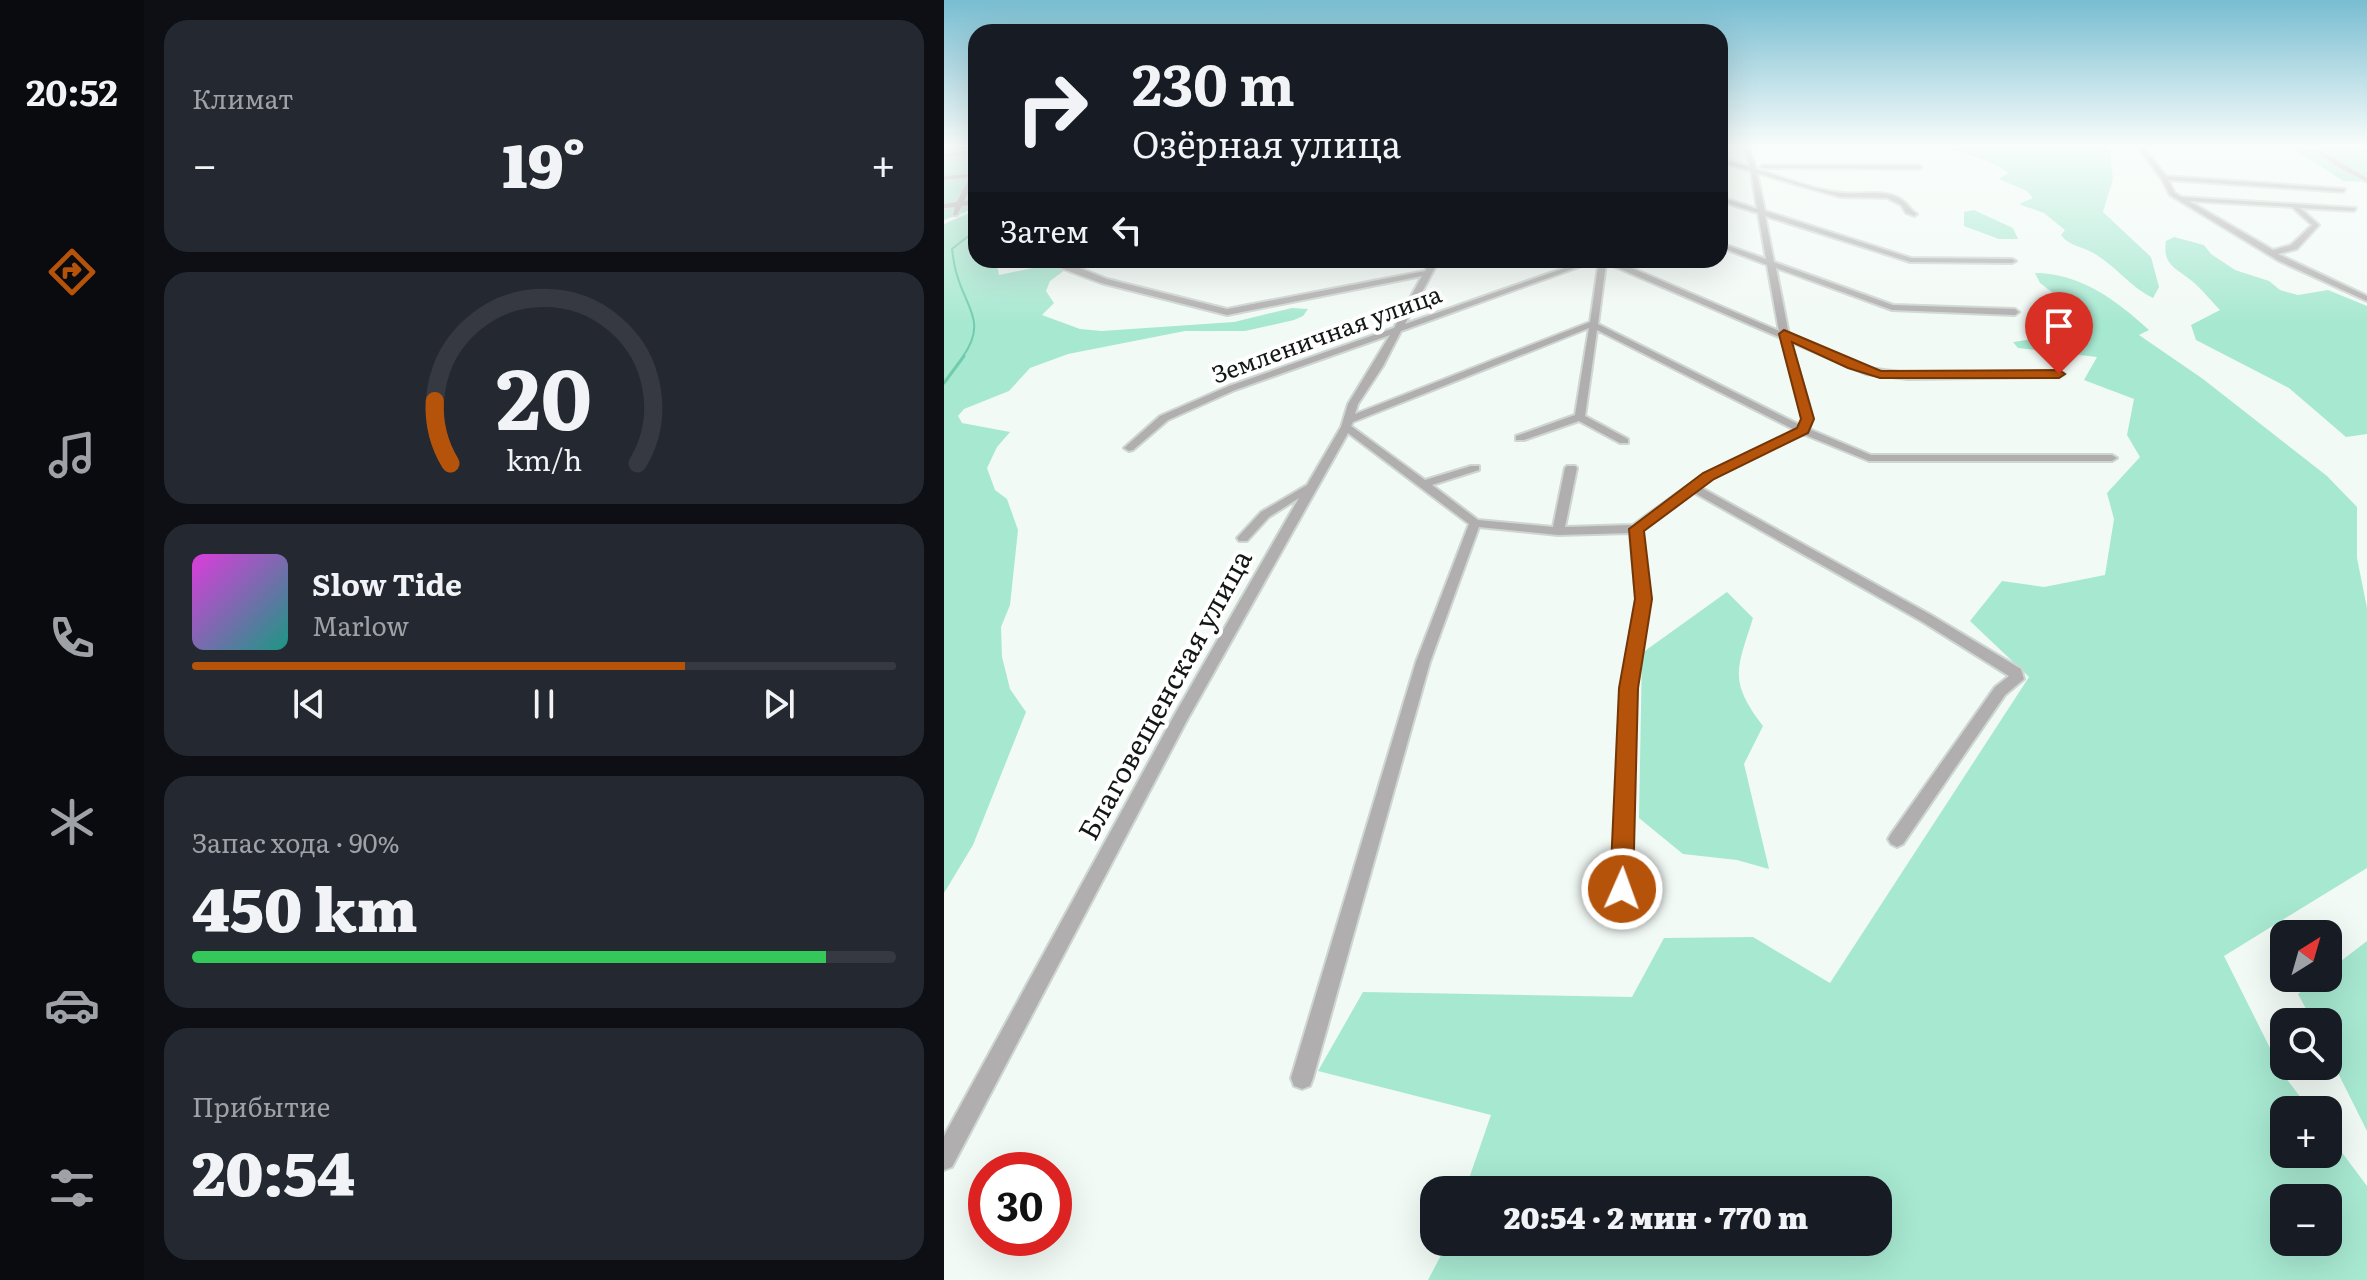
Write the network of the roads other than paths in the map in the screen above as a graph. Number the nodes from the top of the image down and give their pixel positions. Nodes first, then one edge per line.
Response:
1 (959, 204) edge
2 (1738, 205) edge
3 (1759, 205) edge
4 (1904, 205) edge
5 (2190, 205) edge
6 (2266, 205) edge
7 (2295, 207) junction
8 (2354, 209) dead end
9 (1760, 212) junction
10 (955, 214) dead end
11 (1914, 214) dead end
12 (1728, 248) edge
13 (2272, 253) junction
14 (2012, 261) dead end
15 (1772, 266) junction
16 (1069, 268) edge
17 (1418, 268) edge
18 (1433, 268) edge
19 (1572, 268) edge
20 (1604, 268) edge
21 (1624, 268) edge
22 (2367, 299) edge
23 (2015, 312) dead end
24 (1592, 324) junction
25 (1396, 332) junction
26 (1784, 334) junction
27 (2059, 374) dead end
28 (1364, 388) junction
29 (1385, 406) junction
30 (1580, 417) junction
31 (1348, 423) junction
32 (1803, 430) junction
33 (1520, 438) dead end
34 (1624, 441) dead end
35 (1129, 448) dead end
36 (2112, 458) dead end
37 (1475, 468) dead end
38 (1571, 468) dead end
39 (1425, 484) junction
40 (1311, 487) junction
41 (1694, 488) junction
42 (1475, 523) junction
43 (1636, 529) junction
44 (1558, 531) junction
45 (1243, 538) dead end
46 (1897, 839) dead end
47 (1622, 889) dead end
48 (1302, 1078) dead end
49 (944, 1159) edge

1 - 10 street
2 - 9 street
3 - 9 street
4 - 11 street
5 - 13 street
6 - 7 street
7 - 8 street
7 - 13 street
9 - 14 street
9 - 15 street
12 - 15 street
13 - 22 street
15 - 23 street
15 - 26 street
16 - 17 street
18 - 25 street, Благовещенская улица
19 - 25 street, Земленичная улица
20 - 24 street
21 - 26 street
24 - 29 street
24 - 30 street
24 - 32 street
25 - 28 street, Благовещенская улица
25 - 35 street, Земленичная улица
26 - 27 street
26 - 32 street
28 - 29 street
28 - 31 street, Благовещенская улица
29 - 31 street
30 - 33 street
30 - 34 street
31 - 39 street
31 - 40 street, Благовещенская улица
32 - 36 street
32 - 41 street
37 - 39 street
38 - 44 street
39 - 42 street
40 - 45 street
40 - 49 street, Благовещенская улица
41 - 43 street
41 - 46 street
42 - 44 street
42 - 48 street
43 - 44 street
43 - 47 street

